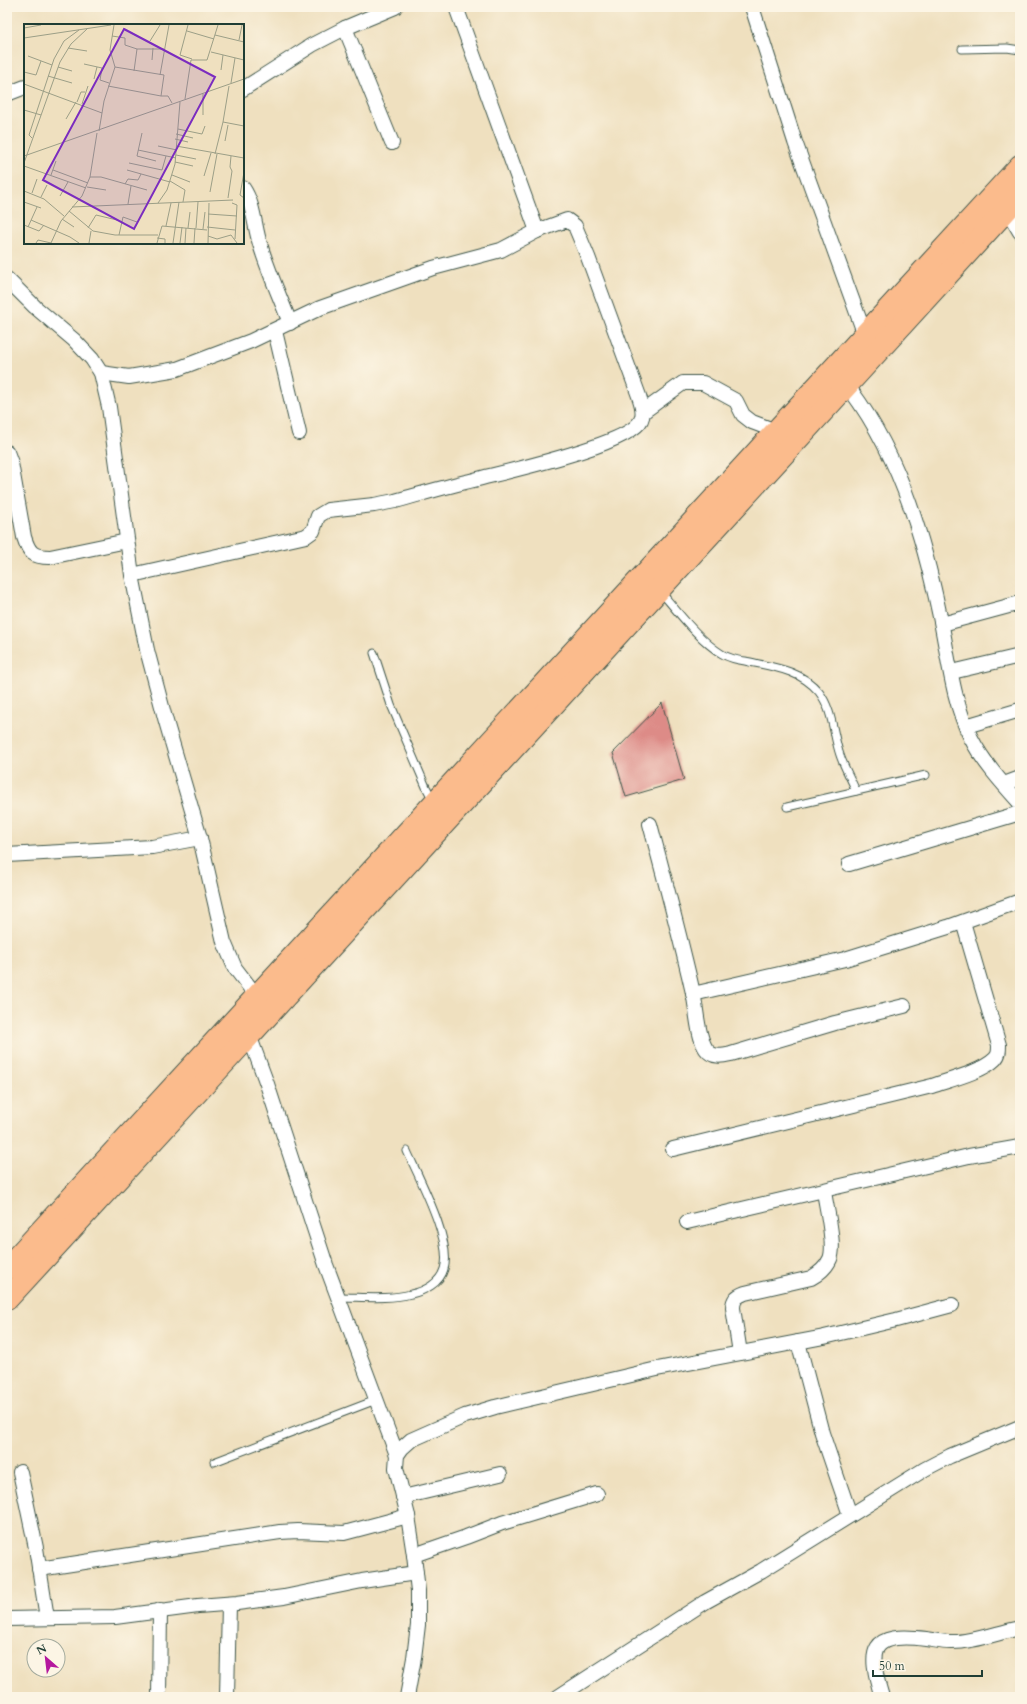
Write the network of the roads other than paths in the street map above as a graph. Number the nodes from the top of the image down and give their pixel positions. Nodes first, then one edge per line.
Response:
1 (395, 7) edge
2 (456, 7) edge
3 (752, 7) edge
4 (345, 28) junction
5 (962, 49) dead end
6 (1020, 50) edge
7 (24, 87) edge
8 (244, 88) edge
9 (7, 94) edge
10 (392, 143) dead end
11 (1020, 166) edge
12 (244, 190) edge
13 (1008, 199) edge
14 (538, 231) junction
15 (1020, 232) edge
16 (7, 279) edge
17 (290, 323) junction
18 (275, 331) junction
19 (865, 335) junction
20 (833, 368) junction
21 (101, 374) junction
22 (847, 385) junction
23 (643, 412) junction
24 (776, 431) junction
25 (299, 433) dead end
26 (7, 452) edge
27 (127, 541) junction
28 (132, 575) junction
29 (658, 590) junction
30 (1020, 603) edge
31 (942, 624) junction
32 (374, 653) dead end
33 (1020, 656) edge
34 (952, 672) junction
35 (1020, 710) edge
36 (966, 726) junction
37 (926, 775) dead end
38 (1020, 778) edge
39 (1004, 784) junction
40 (856, 791) junction
41 (1020, 803) edge
42 (787, 807) dead end
43 (441, 811) junction
44 (1020, 813) edge
45 (650, 824) dead end
46 (200, 838) junction
47 (7, 854) edge
48 (849, 864) dead end
49 (1020, 901) edge
50 (963, 922) junction
51 (693, 994) junction
52 (263, 1005) junction
53 (904, 1006) dead end
54 (249, 1035) junction
55 (1020, 1147) edge
56 (673, 1149) dead end
57 (407, 1151) dead end
58 (824, 1191) junction
59 (687, 1222) dead end
60 (7, 1268) edge
61 (338, 1297) junction
62 (7, 1299) edge
63 (952, 1305) dead end
64 (798, 1342) junction
65 (740, 1353) junction
66 (376, 1400) junction
67 (1020, 1427) edge
68 (396, 1455) junction
69 (214, 1462) dead end
70 (20, 1472) dead end
71 (500, 1474) dead end
72 (597, 1494) dead end
73 (403, 1497) junction
74 (850, 1514) junction
75 (408, 1516) junction
76 (414, 1555) junction
77 (39, 1569) junction
78 (416, 1573) junction
79 (229, 1604) junction
80 (160, 1610) junction
81 (47, 1618) junction
82 (7, 1619) edge
83 (1016, 1629) dead end
84 (160, 1697) edge
85 (228, 1697) edge
86 (407, 1697) edge
87 (558, 1697) edge
88 (882, 1697) edge

1 - 4 street
2 - 14 street
3 - 19 street
4 - 8 street
4 - 10 street
5 - 6 lane
7 - 9 street
11 - 13 highway
12 - 17 street
13 - 15 street
13 - 19 highway
13 - 22 highway
14 - 17 street
14 - 23 street
16 - 21 street
17 - 18 street
18 - 21 street
18 - 25 street
19 - 20 highway
20 - 22 street
20 - 24 highway
21 - 27 street
22 - 29 highway
22 - 31 street
23 - 24 street
23 - 28 street
24 - 43 highway
26 - 27 street
27 - 28 street
28 - 46 street
29 - 40 lane
29 - 43 highway
30 - 31 street
31 - 34 street
32 - 43 lane
33 - 34 street
34 - 36 street
35 - 36 street
36 - 39 street
37 - 40 lane
38 - 39 street
39 - 41 street
40 - 42 lane
43 - 52 highway
44 - 48 street
45 - 51 street
46 - 47 street
46 - 52 street
49 - 50 street
50 - 51 street
50 - 56 street
51 - 53 street
52 - 54 highway
52 - 60 highway
54 - 61 street
54 - 62 highway
55 - 58 street
57 - 61 lane
58 - 59 street
58 - 65 street
61 - 66 street
63 - 64 street
64 - 65 street
64 - 74 street
65 - 68 street
66 - 68 street
66 - 69 lane
67 - 74 street
68 - 73 street
70 - 77 street
71 - 73 street
72 - 76 street
73 - 75 street
74 - 87 street
75 - 76 street
75 - 77 street
76 - 78 street
77 - 81 street
78 - 79 street
78 - 86 street
79 - 80 street
79 - 85 street
80 - 81 street
80 - 84 street
81 - 82 street
83 - 88 street

